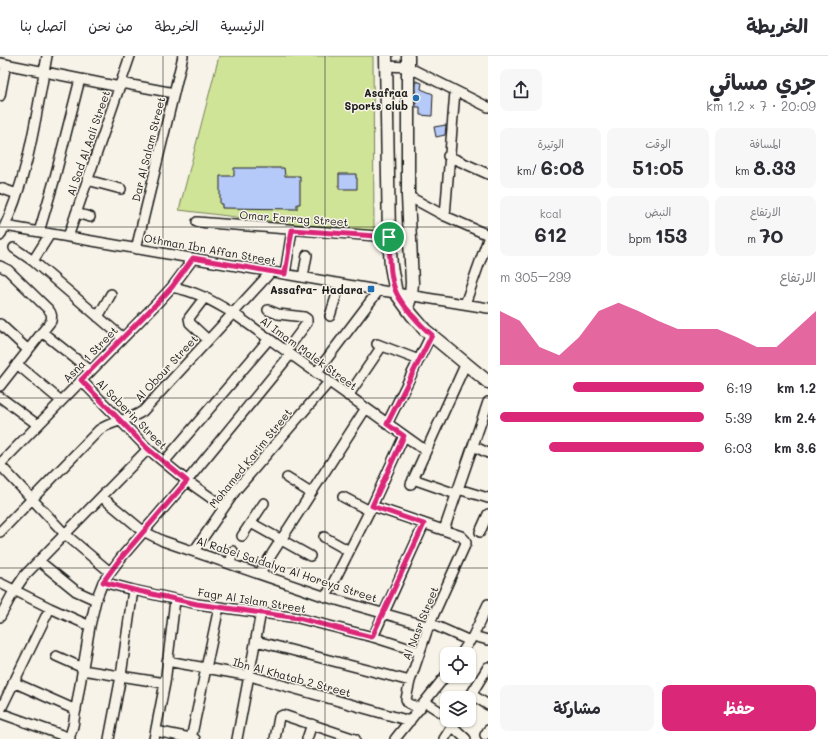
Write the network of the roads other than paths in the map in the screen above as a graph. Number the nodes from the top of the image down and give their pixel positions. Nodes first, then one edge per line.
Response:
1 (47, 56) edge
2 (130, 56) edge
3 (183, 56) edge
4 (386, 61) edge
5 (408, 61) edge
6 (3, 64) edge
7 (44, 72) junction
8 (80, 79) junction
9 (120, 85) junction
10 (455, 91) junction
11 (174, 93) junction
12 (0, 96) edge
13 (488, 107) edge
14 (448, 156) junction
15 (488, 174) edge
16 (88, 180) junction
17 (0, 188) edge
18 (121, 189) dead end
19 (17, 194) junction
20 (408, 196) junction
21 (76, 213) junction
22 (444, 216) junction
23 (90, 217) dead end
24 (197, 222) dead end
25 (5, 226) junction
26 (292, 230) junction
27 (39, 232) junction
28 (50, 234) junction
29 (488, 235) edge
30 (0, 236) edge
31 (68, 237) junction
32 (389, 237) junction
33 (488, 239) edge
34 (14, 248) dead end
35 (136, 249) junction
36 (307, 255) dead end
37 (193, 258) junction
38 (33, 260) junction
39 (0, 266) edge
40 (271, 272) junction
41 (285, 274) junction
42 (303, 277) junction
43 (340, 284) junction
44 (172, 287) junction
45 (379, 290) junction
46 (396, 293) junction
47 (111, 294) dead end
48 (411, 295) junction
49 (205, 297) junction
50 (465, 304) junction
51 (407, 308) junction
52 (488, 308) edge
53 (268, 310) dead end
54 (233, 313) junction
55 (330, 316) dead end
56 (98, 317) junction
57 (0, 324) edge
58 (42, 332) junction
59 (432, 335) junction
60 (122, 338) junction
61 (269, 339) junction
62 (208, 340) junction
63 (28, 350) junction
64 (288, 353) junction
65 (419, 360) junction
66 (466, 363) junction
67 (17, 364) junction
68 (91, 371) junction
69 (316, 373) junction
70 (2, 380) edge
71 (81, 380) junction
72 (329, 382) junction
73 (488, 382) edge
74 (348, 396) junction
75 (0, 397) edge
76 (61, 401) junction
77 (488, 402) edge
78 (366, 408) junction
79 (120, 422) junction
80 (387, 424) junction
81 (38, 425) junction
82 (404, 436) junction
83 (473, 446) junction
84 (148, 449) junction
85 (426, 451) junction
86 (488, 452) edge
87 (164, 462) junction
88 (0, 464) edge
89 (287, 478) dead end
90 (187, 481) junction
91 (457, 492) junction
92 (311, 493) junction
93 (102, 497) junction
94 (343, 497) dead end
95 (488, 498) edge
96 (32, 499) junction
97 (264, 503) dead end
98 (224, 507) junction
99 (371, 508) junction
100 (488, 514) edge
101 (251, 523) junction
102 (424, 524) junction
103 (444, 530) junction
104 (143, 531) junction
105 (0, 532) edge
106 (480, 532) dead end
107 (65, 534) junction
108 (242, 536) dead end
109 (324, 537) dead end
110 (281, 540) junction
111 (349, 550) junction
112 (194, 551) junction
113 (233, 551) dead end
114 (310, 556) dead end
115 (39, 561) junction
116 (230, 564) junction
117 (110, 572) junction
118 (259, 574) junction
119 (103, 582) junction
120 (0, 583) edge
121 (134, 590) junction
122 (14, 591) junction
123 (326, 597) junction
124 (96, 600) junction
125 (175, 600) junction
126 (488, 604) edge
127 (219, 607) junction
128 (50, 608) junction
129 (261, 612) junction
130 (384, 613) junction
131 (0, 617) edge
132 (429, 625) junction
133 (90, 626) junction
134 (372, 637) junction
135 (471, 638) junction
136 (488, 640) edge
137 (256, 641) junction
138 (465, 647) edge
139 (420, 652) junction
140 (56, 656) dead end
141 (167, 661) junction
142 (488, 668) edge
143 (83, 669) junction
144 (206, 669) junction
145 (121, 676) junction
146 (250, 676) junction
147 (410, 681) junction
148 (13, 682) junction
149 (165, 683) junction
150 (440, 683) edge
151 (473, 691) edge
152 (476, 699) edge
153 (423, 705) junction
154 (488, 705) edge
155 (76, 710) junction
156 (0, 712) edge
157 (440, 713) edge
158 (410, 721) junction
159 (312, 724) junction
160 (451, 727) edge
161 (458, 727) edge
162 (155, 735) edge
163 (69, 738) edge
164 (349, 738) edge
165 (399, 738) edge
166 (109, 739) edge
167 (192, 739) edge
168 (237, 739) edge
169 (275, 739) edge
170 (307, 739) edge
171 (444, 739) edge
172 (466, 739) edge

1 - 7 street
2 - 9 street, Al Sad Al Aali Street
3 - 11 street, Dar Al Salam Street
4 - 5 street
4 - 32 street
5 - 10 street
5 - 20 street
6 - 7 street
6 - 12 street
7 - 8 street
7 - 19 street
8 - 9 street
8 - 27 street
9 - 11 street
9 - 16 street, Al Sad Al Aali Street
10 - 13 street
10 - 14 street
11 - 35 street, Dar Al Salam Street
14 - 15 street
14 - 22 street
16 - 18 street
16 - 21 street, Al Sad Al Aali Street
17 - 19 street
19 - 25 street
20 - 22 street
20 - 48 street
21 - 23 street
21 - 31 street, Al Sad Al Aali Street
22 - 29 street
24 - 26 street, Omar Farrag Street
25 - 27 street, Othman Ibn Affan Street
25 - 30 street
26 - 32 street, Omar Farrag Street
26 - 41 street
27 - 28 street, Othman Ibn Affan Street
28 - 31 street, Othman Ibn Affan Street
28 - 38 street
31 - 35 street, Othman Ibn Affan Street
32 - 46 street
33 - 50 street
34 - 38 street
35 - 37 street, Othman Ibn Affan Street
36 - 42 street
37 - 40 street, Othman Ibn Affan Street
37 - 44 street, Asna 1 Street
38 - 56 street
39 - 58 street
40 - 41 street, Othman Ibn Affan Street
40 - 54 street, Al Obour Street
41 - 42 street, Othman Ibn Affan Street
42 - 43 street, Othman Ibn Affan Street
43 - 45 street, Othman Ibn Affan Street
43 - 55 street
44 - 49 street, Al Imam Malek Street
44 - 60 street, Asna 1 Street
45 - 46 street, Othman Ibn Affan Street
45 - 69 street
46 - 48 street, Othman Ibn Affan Street
46 - 51 street
47 - 56 street
48 - 50 street, Othman Ibn Affan Street
48 - 51 street
49 - 54 street, Al Imam Malek Street
49 - 62 street
50 - 52 street, Othman Ibn Affan Street
51 - 59 street
53 - 64 street
54 - 61 street, Al Imam Malek Street
54 - 62 street, Al Obour Street
56 - 60 street
57 - 63 street
58 - 63 street
58 - 68 street
59 - 65 street
59 - 66 street
60 - 68 street, Asna 1 Street
61 - 64 street, Al Imam Malek Street
61 - 87 street
62 - 79 street, Al Obour Street
63 - 67 street
64 - 69 street, Al Imam Malek Street
64 - 90 street
65 - 74 street
65 - 80 street
66 - 73 street
66 - 85 street
67 - 70 street
67 - 76 street
68 - 71 street, Asna 1 Street
69 - 72 street, Al Imam Malek Street
71 - 76 street, Asna 1 Street
71 - 79 street, Al Saberin Street
72 - 74 street, Al Imam Malek Street
72 - 98 street, Mohamed Karim Street
74 - 78 street, Al Imam Malek Street
75 - 81 street
76 - 81 street, Asna 1 Street
77 - 83 street
78 - 80 street, Al Imam Malek Street
78 - 92 street
79 - 84 street, Al Saberin Street
79 - 96 street, Al Obour Street
80 - 82 street, Al Imam Malek Street
81 - 88 street, Asna 1 Street
82 - 85 street, Al Imam Malek Street
82 - 99 street
83 - 86 street
83 - 91 street
84 - 87 street, Al Saberin Street
84 - 93 street
85 - 91 street
87 - 90 street, Al Saberin Street
88 - 96 street
89 - 92 street
90 - 98 street, Al Saberin Street
90 - 104 street
91 - 95 street
91 - 103 street
92 - 110 street
93 - 104 street, Al Rabei Saidalya Al Horeya Street
93 - 107 street
94 - 99 street
96 - 105 street, Al Obour Street
96 - 107 street
97 - 101 street
98 - 112 street, Mohamed Karim Street
99 - 102 street
99 - 111 street
100 - 106 street
101 - 108 street
101 - 110 street
102 - 103 street
102 - 130 street
103 - 132 street, Al Nasr Street
104 - 112 street, Al Rabei Saidalya Al Horeya Street
104 - 117 street
107 - 115 street
107 - 117 street
109 - 111 street
110 - 114 street
110 - 118 street
111 - 123 street
112 - 116 street, Al Rabei Saidalya Al Horeya Street
113 - 116 street
115 - 122 street
115 - 124 street
116 - 118 street, Al Rabei Saidalya Al Horeya Street
117 - 119 street
118 - 123 street, Al Rabei Saidalya Al Horeya Street
119 - 121 street, Fagr Al Islam Street
119 - 124 street
120 - 122 street
121 - 125 street, Fagr Al Islam Street
121 - 145 street
122 - 128 street
122 - 131 street
123 - 130 street, Al Rabei Saidalya Al Horeya Street
124 - 133 street
125 - 127 street, Fagr Al Islam Street
125 - 141 street
126 - 135 street
127 - 129 street, Fagr Al Islam Street
127 - 144 street
128 - 133 street
128 - 148 street
129 - 134 street, Fagr Al Islam Street
129 - 137 street
130 - 132 street, Al Rabei Saidalya Al Horeya Street
130 - 134 street
132 - 135 street, Al Rabei Saidalya Al Horeya Street
132 - 139 street, Al Nasr Street
133 - 143 street
134 - 139 street, Fagr Al Islam Street
135 - 136 street, Al Rabei Saidalya Al Horeya Street
135 - 138 street
137 - 146 street
137 - 147 street
139 - 147 street, Al Nasr Street
140 - 143 street
141 - 144 street, Ibn Al Khatab 2 Street
141 - 149 street
142 - 151 street
143 - 145 street
143 - 155 street
144 - 146 street, Ibn Al Khatab 2 Street
144 - 167 street
145 - 149 street
145 - 166 street
146 - 158 street, Ibn Al Khatab 2 Street
146 - 168 street
147 - 153 street, Al Nasr Street
148 - 155 street
148 - 156 street
149 - 162 street
150 - 153 street
152 - 154 street
153 - 157 street
153 - 158 street
155 - 163 street
156 - 163 street
158 - 165 street
159 - 164 street
159 - 169 street
159 - 170 street
160 - 171 street
161 - 172 street
162 - 167 street

